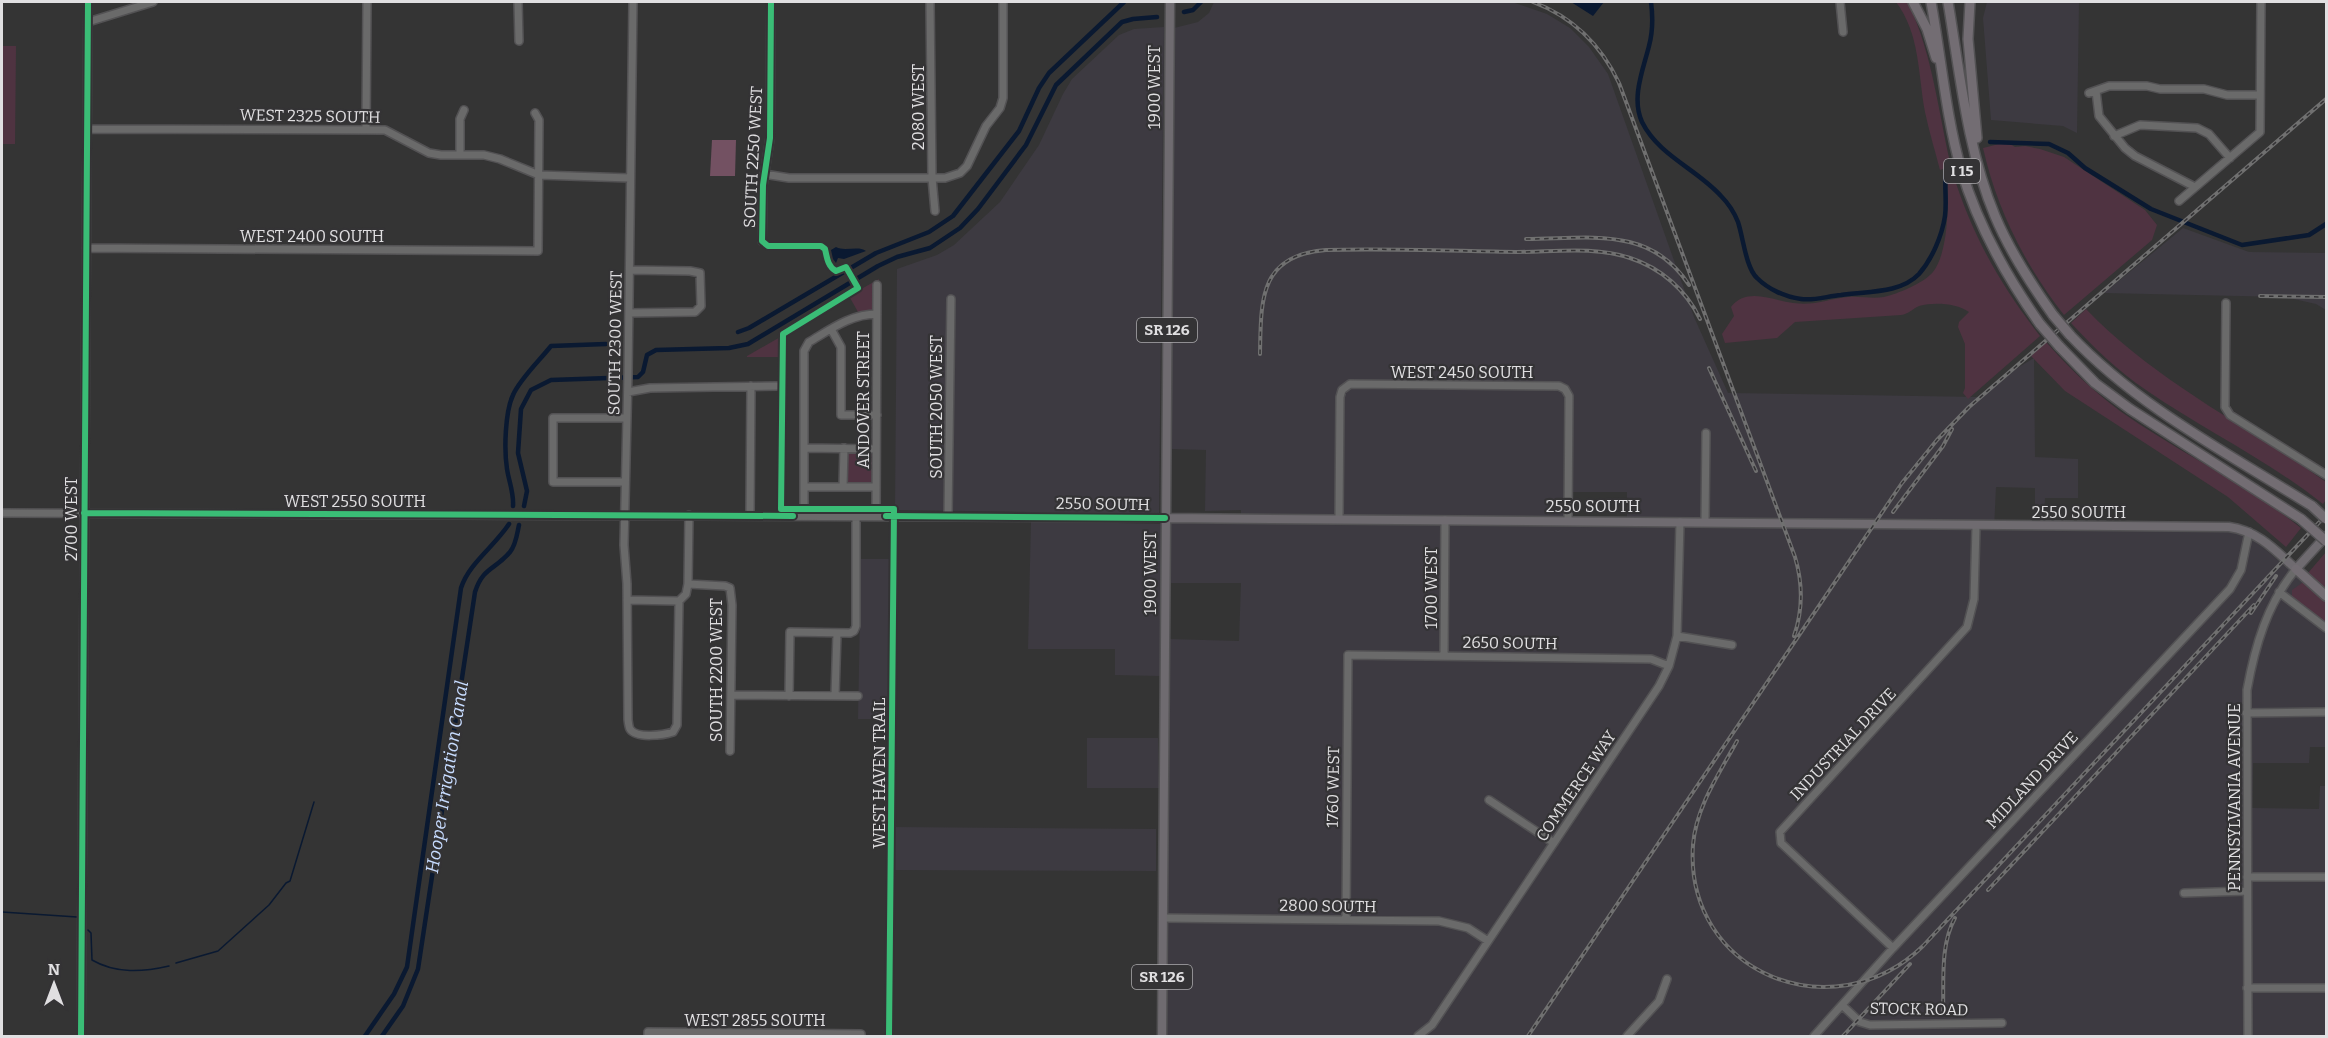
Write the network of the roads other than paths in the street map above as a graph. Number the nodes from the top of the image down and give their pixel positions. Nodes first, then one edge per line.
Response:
1 (88, 2) edge
2 (153, 2) edge
3 (367, 2) edge
4 (519, 2) edge
5 (633, 2) edge
6 (771, 2) edge
7 (930, 2) edge
8 (1003, 2) edge
9 (1170, 2) edge
10 (1840, 2) edge
11 (1913, 2) edge
12 (1931, 2) edge
13 (1948, 2) edge
14 (1970, 2) edge
15 (2261, 2) edge
16 (88, 22) junction
17 (1843, 32) dead end
18 (519, 41) dead end
19 (2260, 95) junction
20 (464, 110) dead end
21 (535, 113) dead end
22 (1952, 120) junction
23 (87, 129) junction
24 (366, 129) junction
25 (2115, 136) junction
26 (460, 155) junction
27 (2229, 158) junction
28 (1979, 170) junction
29 (764, 174) junction
30 (539, 175) junction
31 (630, 178) junction
32 (932, 178) junction
33 (2195, 187) junction
34 (2180, 201) dead end
35 (935, 211) dead end
36 (762, 241) dead end
37 (86, 248) junction
38 (630, 270) junction
39 (877, 285) dead end
40 (951, 299) dead end
41 (2226, 303) dead end
42 (629, 313) junction
43 (877, 314) junction
44 (831, 329) junction
45 (751, 386) junction
46 (779, 386) dead end
47 (628, 388) junction
48 (877, 415) junction
49 (627, 418) junction
50 (1706, 433) dead end
51 (804, 448) junction
52 (844, 448) junction
53 (876, 449) junction
54 (2326, 475) edge
55 (625, 482) junction
56 (804, 487) junction
57 (843, 487) junction
58 (876, 487) junction
59 (2, 513) edge
60 (84, 513) junction
61 (624, 515) junction
62 (689, 516) junction
63 (750, 516) junction
64 (804, 516) junction
65 (856, 516) junction
66 (876, 516) junction
67 (948, 516) junction
68 (1165, 518) junction
69 (1339, 519) junction
70 (2326, 519) edge
71 (1445, 520) junction
72 (1568, 521) junction
73 (1680, 522) junction
74 (1704, 522) junction
75 (1976, 527) junction
76 (2249, 532) junction
77 (2326, 536) edge
78 (2326, 542) edge
79 (2296, 569) junction
80 (688, 584) junction
81 (2279, 592) junction
82 (2326, 596) edge
83 (627, 600) junction
84 (679, 601) junction
85 (2326, 628) edge
86 (837, 633) junction
87 (1677, 636) junction
88 (1732, 645) dead end
89 (1348, 655) joint
90 (1444, 656) junction
91 (1669, 666) junction
92 (731, 695) junction
93 (789, 696) junction
94 (836, 696) junction
95 (858, 696) dead end
96 (2247, 712) junction
97 (2326, 712) edge
98 (730, 751) dead end
99 (1489, 800) dead end
100 (1554, 843) junction
101 (2247, 876) junction
102 (2326, 877) edge
103 (2247, 891) junction
104 (2184, 893) dead end
105 (1162, 918) junction
106 (1346, 920) junction
107 (1488, 941) junction
108 (1893, 948) junction
109 (1667, 979) dead end
110 (2247, 988) junction
111 (2326, 988) edge
112 (1842, 1005) junction
113 (2002, 1023) dead end
114 (648, 1034) edge
115 (808, 1035) edge
116 (861, 1035) edge
117 (81, 1036) edge
118 (1162, 1036) edge
119 (1418, 1036) edge
120 (1627, 1036) edge
121 (1814, 1036) edge
122 (2248, 1036) edge

1 - 16 street, 2700 WEST
2 - 16 street
3 - 24 street
4 - 18 street
5 - 31 street, SOUTH 2300 WEST
6 - 29 street, SOUTH 2250 WEST
7 - 32 street, 2080 WEST
8 - 32 street
9 - 68 main road, 1900 WEST / SR 126
10 - 17 street
11 - 22 highway
12 - 22 highway, I 15
13 - 28 highway, I 15
14 - 28 highway
15 - 19 street
16 - 23 street, 2700 WEST
19 - 25 street
19 - 27 street
20 - 26 street
21 - 30 street
22 - 78 highway, I 15, bridge
23 - 24 street, WEST 2325 SOUTH
23 - 37 street, 2700 WEST
24 - 26 street, WEST 2325 SOUTH
25 - 27 street
25 - 33 street
26 - 30 street, WEST 2325 SOUTH
27 - 33 street
28 - 70 highway, I 15, bridge
29 - 32 street
29 - 36 street, SOUTH 2250 WEST
30 - 31 street, WEST 2325 SOUTH
30 - 37 street, WEST 2400 SOUTH
31 - 38 street, SOUTH 2300 WEST
32 - 35 street, 2080 WEST
33 - 34 street
37 - 60 street, 2700 WEST
38 - 42 street, SOUTH 2300 WEST
38 - 42 street
39 - 43 street, ANDOVER STREET
40 - 67 street, SOUTH 2050 WEST
41 - 54 street
42 - 47 street, SOUTH 2300 WEST
43 - 44 street
43 - 48 street, ANDOVER STREET
44 - 48 street
44 - 51 street
45 - 46 street
45 - 47 street
45 - 63 street
47 - 49 street, SOUTH 2300 WEST
48 - 53 street, ANDOVER STREET
49 - 55 street, SOUTH 2300 WEST
49 - 55 street
50 - 74 street
51 - 52 street
51 - 56 street
52 - 53 street
52 - 57 street
53 - 58 street, ANDOVER STREET
55 - 61 street, SOUTH 2300 WEST
56 - 57 street
56 - 64 street
57 - 58 street
58 - 66 street, ANDOVER STREET
59 - 60 street, WEST 2550 SOUTH
60 - 61 street, WEST 2550 SOUTH
60 - 117 street, 2700 WEST
61 - 62 street, 2550 SOUTH
61 - 83 street, SOUTH 2300 WEST
62 - 63 street, 2550 SOUTH
62 - 80 street
63 - 64 street, 2550 SOUTH
64 - 65 street, 2550 SOUTH
65 - 66 street, 2550 SOUTH
65 - 86 street
66 - 67 street, 2550 SOUTH
67 - 68 street, 2550 SOUTH
68 - 69 main road, 2550 SOUTH
68 - 105 main road, 1900 WEST / SR 126
69 - 71 main road, 2550 SOUTH
69 - 72 street, WEST 2450 SOUTH
71 - 72 main road, 2550 SOUTH
71 - 90 street, 1700 WEST
72 - 73 main road, 2550 SOUTH
73 - 74 main road, 2550 SOUTH
73 - 87 street, COMMERCE WAY
74 - 75 main road, 2550 SOUTH
75 - 76 main road, 2550 SOUTH
75 - 108 street, INDUSTRIAL DRIVE
76 - 79 main road, 2550 SOUTH
76 - 108 street, MIDLAND DRIVE
77 - 79 main road
79 - 81 street, PENNSYLVANIA AVENUE
79 - 82 highway
80 - 84 street
80 - 92 street, SOUTH 2200 WEST
81 - 85 street
81 - 96 street, PENNSYLVANIA AVENUE
83 - 84 street
83 - 84 street, SOUTH 2300 WEST
86 - 93 street
86 - 94 street
87 - 88 street
87 - 91 street, COMMERCE WAY
89 - 90 street, 2650 SOUTH
89 - 106 street, 1760 WEST
90 - 91 street, 2650 SOUTH
91 - 100 street, COMMERCE WAY
92 - 93 street
92 - 98 street, SOUTH 2200 WEST
93 - 94 street
94 - 95 street
96 - 97 street
96 - 101 street, PENNSYLVANIA AVENUE
99 - 100 street
100 - 107 street, COMMERCE WAY
101 - 102 street
101 - 103 street, PENNSYLVANIA AVENUE
103 - 104 street
103 - 110 street, PENNSYLVANIA AVENUE
105 - 106 street, 2800 SOUTH
105 - 118 main road, 1900 WEST / SR 126
106 - 107 street, 2800 SOUTH
107 - 119 street, COMMERCE WAY
108 - 112 street, MIDLAND DRIVE
109 - 120 street
110 - 111 street
110 - 122 street, PENNSYLVANIA AVENUE
112 - 113 street, STOCK ROAD
112 - 121 street, MIDLAND DRIVE
114 - 115 street, WEST 2855 SOUTH
115 - 116 street, WEST 2855 SOUTH

